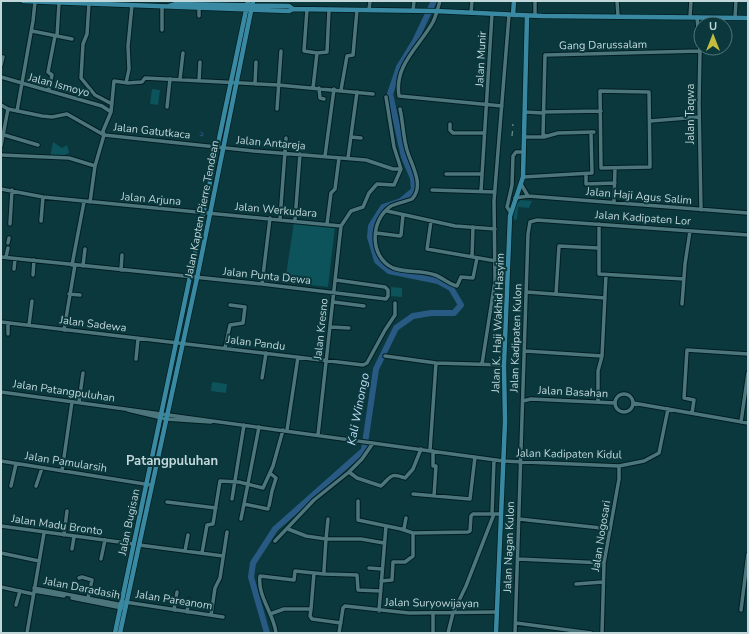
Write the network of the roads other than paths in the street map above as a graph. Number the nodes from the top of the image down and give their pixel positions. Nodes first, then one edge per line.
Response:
1 (23, 1) edge
2 (45, 1) edge
3 (370, 1) edge
4 (414, 1) edge
5 (440, 1) edge
6 (472, 1) edge
7 (514, 1) edge
8 (536, 1) edge
9 (617, 1) edge
10 (691, 1) edge
11 (736, 1) edge
12 (35, 2) edge
13 (95, 2) edge
14 (59, 3) junction
15 (89, 3) junction
16 (120, 3) edge
17 (188, 3) edge
18 (250, 4) edge
19 (132, 5) junction
20 (162, 6) junction
21 (169, 6) junction
22 (200, 8) junction
23 (235, 8) junction
24 (258, 8) junction
25 (307, 9) junction
26 (329, 10) junction
27 (357, 10) junction
28 (370, 10) junction
29 (413, 10) junction
30 (436, 11) junction
31 (471, 12) junction
32 (492, 14) junction
33 (511, 15) junction
34 (199, 16) dead end
35 (527, 16) junction
36 (535, 16) junction
37 (618, 16) junction
38 (690, 17) joint
39 (735, 18) joint
40 (748, 18) edge
41 (247, 19) junction
42 (162, 30) dead end
43 (32, 31) junction
44 (56, 36) junction
45 (72, 39) dead end
46 (281, 51) dead end
47 (693, 51) edge
48 (183, 53) dead end
49 (317, 53) junction
50 (700, 56) edge
51 (3, 58) dead end
52 (200, 62) dead end
53 (256, 62) dead end
54 (1, 65) edge
55 (1, 77) edge
56 (170, 79) junction
57 (180, 79) junction
58 (199, 81) junction
59 (126, 83) junction
60 (234, 83) junction
61 (22, 84) junction
62 (255, 84) junction
63 (278, 85) junction
64 (313, 88) junction
65 (319, 88) junction
66 (334, 89) junction
67 (49, 90) junction
68 (342, 90) junction
69 (357, 92) junction
70 (373, 94) dead end
71 (386, 97) dead end
72 (324, 99) dead end
73 (112, 104) junction
74 (1, 105) edge
75 (487, 106) junction
76 (502, 106) junction
77 (167, 107) dead end
78 (8, 109) junction
79 (276, 109) dead end
80 (400, 109) dead end
81 (17, 111) junction
82 (601, 111) junction
83 (111, 112) junction
84 (525, 112) junction
85 (543, 112) junction
86 (699, 117) junction
87 (650, 121) junction
88 (450, 124) dead end
89 (485, 133) junction
90 (2, 134) edge
91 (104, 134) junction
92 (546, 136) junction
93 (351, 137) junction
94 (524, 137) junction
95 (286, 138) dead end
96 (361, 138) dead end
97 (38, 145) dead end
98 (1, 146) edge
99 (221, 147) junction
100 (524, 152) junction
101 (286, 153) junction
102 (300, 154) junction
103 (1, 155) edge
104 (325, 156) junction
105 (339, 158) junction
106 (348, 158) junction
107 (95, 166) junction
108 (615, 168) junction
109 (401, 169) junction
110 (446, 174) dead end
111 (482, 174) junction
112 (586, 174) junction
113 (523, 177) junction
114 (615, 183) junction
115 (521, 184) junction
116 (512, 185) junction
117 (1, 189) edge
118 (12, 190) junction
119 (432, 190) dead end
120 (481, 191) junction
121 (495, 192) junction
122 (516, 195) junction
123 (528, 196) junction
124 (43, 198) junction
125 (84, 202) junction
126 (90, 202) junction
127 (614, 203) junction
128 (700, 210) junction
129 (387, 211) junction
130 (207, 213) junction
131 (511, 213) junction
132 (748, 213) edge
133 (403, 215) junction
134 (270, 218) junction
135 (280, 219) junction
136 (295, 220) junction
137 (537, 220) joint
138 (41, 221) dead end
139 (431, 221) junction
140 (10, 224) dead end
141 (327, 224) junction
142 (599, 224) junction
143 (341, 226) junction
144 (473, 227) junction
145 (495, 229) junction
146 (690, 231) junction
147 (376, 233) junction
148 (748, 235) edge
149 (9, 238) dead end
150 (8, 244) dead end
151 (8, 248) dead end
152 (598, 248) junction
153 (85, 249) dead end
154 (122, 255) dead end
155 (472, 256) junction
156 (1, 257) edge
157 (6, 258) junction
158 (477, 258) junction
159 (15, 259) junction
160 (34, 260) junction
161 (496, 264) junction
162 (74, 265) junction
163 (83, 266) junction
164 (14, 268) dead end
165 (508, 269) junction
166 (121, 270) junction
167 (33, 275) dead end
168 (606, 275) junction
169 (191, 277) junction
170 (197, 278) junction
171 (684, 279) junction
172 (336, 280) junction
173 (262, 284) junction
174 (334, 292) junction
175 (527, 292) junction
176 (69, 294) junction
177 (556, 294) junction
178 (80, 295) dead end
179 (605, 298) junction
180 (32, 301) dead end
181 (333, 302) junction
182 (395, 303) dead end
183 (682, 304) dead end
184 (230, 305) dead end
185 (364, 306) dead end
186 (1, 322) edge
187 (8, 323) junction
188 (29, 325) junction
189 (331, 327) junction
190 (349, 328) dead end
191 (64, 330) junction
192 (8, 334) dead end
193 (138, 339) junction
194 (176, 343) junction
195 (183, 344) junction
196 (225, 348) junction
197 (525, 351) junction
198 (266, 353) junction
199 (748, 354) edge
200 (384, 356) dead end
201 (602, 356) junction
202 (298, 357) junction
203 (136, 359) dead end
204 (327, 360) junction
205 (436, 363) junction
206 (482, 364) junction
207 (504, 365) junction
208 (83, 373) dead end
209 (748, 373) edge
210 (262, 378) dead end
211 (1, 392) edge
212 (523, 395) junction
213 (531, 399) junction
214 (523, 401) junction
215 (72, 402) junction
216 (79, 402) junction
217 (598, 402) junction
218 (615, 403) junction
219 (633, 403) junction
220 (668, 409) junction
221 (692, 413) junction
222 (161, 416) junction
223 (167, 417) junction
224 (741, 422) junction
225 (748, 423) edge
226 (244, 425) junction
227 (259, 427) junction
228 (285, 430) junction
229 (318, 435) junction
230 (372, 442) junction
231 (420, 449) junction
232 (432, 451) junction
233 (475, 458) junction
234 (494, 460) junction
235 (1, 461) edge
236 (503, 461) junction
237 (521, 462) junction
238 (16, 464) junction
239 (619, 466) junction
240 (42, 468) junction
241 (62, 471) junction
242 (349, 472) junction
243 (271, 474) junction
244 (235, 482) junction
245 (248, 484) junction
246 (149, 485) junction
247 (12, 486) dead end
248 (36, 486) dead end
249 (413, 494) dead end
250 (434, 496) junction
251 (232, 498) dead end
252 (358, 501) dead end
253 (167, 502) dead end
254 (244, 504) junction
255 (216, 508) junction
256 (67, 511) dead end
257 (493, 514) junction
258 (500, 514) junction
259 (466, 515) dead end
260 (472, 515) junction
261 (406, 518) dead end
262 (241, 519) dead end
263 (328, 519) dead end
264 (519, 519) junction
265 (1, 526) edge
266 (386, 526) junction
267 (288, 529) junction
268 (404, 530) junction
269 (610, 530) junction
270 (227, 532) dead end
271 (44, 533) junction
272 (413, 533) junction
273 (64, 535) junction
274 (188, 535) dead end
275 (74, 537) junction
276 (326, 539) junction
277 (105, 540) junction
278 (275, 541) dead end
279 (384, 543) junction
280 (134, 544) junction
281 (140, 545) junction
282 (72, 549) dead end
283 (185, 551) junction
284 (1, 553) edge
285 (202, 553) junction
286 (748, 554) edge
287 (223, 556) junction
288 (101, 559) dead end
289 (518, 559) junction
290 (39, 561) junction
291 (604, 563) junction
292 (369, 568) dead end
293 (382, 569) junction
294 (314, 573) junction
295 (324, 574) junction
296 (79, 578) dead end
297 (382, 581) junction
298 (603, 582) junction
299 (576, 584) dead end
300 (1, 587) edge
301 (20, 591) junction
302 (34, 591) junction
303 (381, 591) junction
304 (177, 592) dead end
305 (88, 598) junction
306 (189, 600) dead end
307 (16, 605) dead end
308 (124, 605) junction
309 (311, 609) junction
310 (174, 610) junction
311 (741, 610) dead end
312 (379, 611) junction
313 (187, 612) junction
314 (497, 612) junction
315 (433, 613) junction
316 (453, 613) junction
317 (270, 614) junction
318 (211, 616) junction
319 (223, 617) dead end
320 (516, 622) junction
321 (341, 623) junction
322 (27, 633) edge
323 (115, 633) edge
324 (120, 633) edge
325 (276, 633) edge
326 (339, 633) edge
327 (434, 633) edge
328 (448, 633) edge
329 (496, 633) edge
330 (515, 633) edge
331 (591, 633) edge
332 (602, 633) edge

1 - 12 main road
2 - 12 main road
2 - 14 main road
3 - 28 street
4 - 29 street
5 - 30 street
6 - 31 street
7 - 33 main road
8 - 36 street
9 - 37 street
10 - 38 street
11 - 39 street
12 - 43 street
13 - 15 main road
13 - 16 main road
14 - 15 main road
14 - 44 street
15 - 73 street
16 - 19 main road
17 - 21 main road
17 - 23 main road
18 - 23 main road
18 - 23 main road
18 - 24 main road
18 - 41 main road, Jalan Kapten Pierre Tendean
19 - 20 main road
19 - 59 street
20 - 21 main road
20 - 42 street
21 - 22 main road
22 - 23 main road
22 - 34 street
23 - 41 main road
24 - 25 main road
24 - 41 main road
25 - 26 main road
25 - 49 street
26 - 27 main road
26 - 49 street
27 - 28 main road
27 - 68 street
28 - 29 main road
29 - 30 main road
30 - 31 main road
30 - 75 street
31 - 32 main road
32 - 33 main road
32 - 75 street, Jalan Munir
33 - 35 main road
33 - 76 street
35 - 36 main road
35 - 84 main road, Jalan K. Haji Wakhid Hasyim
36 - 37 main road
37 - 38 main road
39 - 40 main road
41 - 60 main road, Jalan Kapten Pierre Tendean
43 - 44 street
43 - 61 street
44 - 45 street
44 - 67 street
46 - 63 street
47 - 85 street, Gang Darussalam
48 - 57 street
49 - 64 street
50 - 86 street, Jalan Taqwa
51 - 54 street
52 - 58 street
53 - 62 street
55 - 61 street, Jalan Ismoyo
56 - 57 street
56 - 59 street
56 - 77 street
57 - 58 street
58 - 60 street
59 - 73 street
60 - 62 street
60 - 99 main road, Jalan Kapten Pierre Tendean
61 - 67 street, Jalan Ismoyo
61 - 81 street
62 - 63 street
63 - 64 street
63 - 79 street
64 - 65 street
65 - 66 street
65 - 72 street
66 - 68 street
66 - 104 street
67 - 83 street, Jalan Ismoyo
68 - 69 street
69 - 70 street
69 - 93 street
71 - 109 street
73 - 83 street
74 - 78 street, Jalan Gatutkaca
75 - 76 street
75 - 89 street, Jalan Munir
76 - 121 street
78 - 81 street, Jalan Gatutkaca
78 - 90 street
80 - 129 street
81 - 91 street, Jalan Gatutkaca
82 - 85 street
82 - 87 street
82 - 108 street
83 - 91 street
84 - 85 street
84 - 94 main road, Jalan K. Haji Wakhid Hasyim
85 - 92 street, Gang Darussalam
86 - 87 street
86 - 128 street, Jalan Taqwa
87 - 108 street
88 - 89 street
89 - 111 street, Jalan Munir
90 - 97 street
90 - 98 street
91 - 99 street, Jalan Gatutkaca
91 - 107 street
92 - 94 street
92 - 112 street
93 - 96 street
93 - 106 street
94 - 100 main road, Jalan K. Haji Wakhid Hasyim
95 - 101 street
99 - 101 street, Jalan Antareja
99 - 130 main road, Jalan Kapten Pierre Tendean
100 - 113 main road, Jalan K. Haji Wakhid Hasyim
100 - 116 street
101 - 102 street, Jalan Antareja
101 - 135 street
102 - 104 street, Jalan Antareja
102 - 136 street
103 - 107 street
104 - 105 street, Jalan Antareja
105 - 106 street, Jalan Antareja
105 - 141 street
106 - 109 street, Jalan Antareja
107 - 126 street
108 - 114 street
109 - 143 street
110 - 111 street
111 - 120 street, Jalan Munir
112 - 113 street
112 - 114 street
113 - 115 main road, Jalan K. Haji Wakhid Hasyim
114 - 127 street
115 - 122 main road, Jalan K. Haji Wakhid Hasyim
115 - 123 street
116 - 122 street
116 - 131 street
117 - 118 street, Jalan Arjuna
118 - 124 street, Jalan Arjuna
118 - 140 street
119 - 120 street
120 - 121 street
121 - 145 street
122 - 123 street, Jalan Haji Agus Salim
122 - 131 main road, Jalan K. Haji Wakhid Hasyim
123 - 127 street, Jalan Haji Agus Salim
124 - 125 street, Jalan Arjuna
124 - 138 street
125 - 126 street, Jalan Arjuna
125 - 162 street
126 - 130 street, Jalan Arjuna
127 - 128 street, Jalan Haji Agus Salim
128 - 132 street, Jalan Haji Agus Salim
129 - 133 street
129 - 147 street
130 - 134 street, Jalan Werkudara
130 - 169 main road, Jalan Kapten Pierre Tendean
130 - 170 main road, Jalan Kapten Pierre Tendean
131 - 165 main road, Jalan K. Haji Wakhid Hasyim
133 - 139 street
133 - 147 street
134 - 135 street, Jalan Werkudara
134 - 173 street
135 - 136 street, Jalan Werkudara
136 - 141 street, Jalan Werkudara
137 - 142 street, Jalan Kadipaten Lor
137 - 175 street, Jalan Kadipaten Kulon
139 - 144 street
139 - 155 street
141 - 143 street, Jalan Werkudara
142 - 146 street, Jalan Kadipaten Lor
142 - 152 street
143 - 172 street, Jalan Kresno
144 - 145 street
144 - 155 street
145 - 161 street
146 - 148 street, Jalan Kadipaten Lor
146 - 171 street
147 - 158 street
149 - 150 street
151 - 157 street
152 - 168 street
152 - 177 street
153 - 163 street
154 - 166 street
155 - 158 street
156 - 157 street, Jalan Punta Dewa
157 - 159 street, Jalan Punta Dewa
158 - 161 street
159 - 160 street, Jalan Punta Dewa
159 - 164 street
160 - 162 street, Jalan Punta Dewa
160 - 167 street
161 - 165 street
161 - 206 street
162 - 163 street, Jalan Punta Dewa
162 - 176 street
163 - 166 street, Jalan Punta Dewa
165 - 207 main road, Jalan K. Haji Wakhid Hasyim
166 - 169 street, Jalan Punta Dewa
168 - 171 street
168 - 179 street
169 - 170 street, Jalan Punta Dewa
169 - 194 main road, Jalan Kapten Pierre Tendean
170 - 173 street, Jalan Punta Dewa
170 - 195 main road, Jalan Kapten Pierre Tendean
171 - 183 street
172 - 174 street, Jalan Kresno
172 - 174 street, Jalan Punta Dewa
173 - 174 street, Jalan Punta Dewa
174 - 181 street, Jalan Kresno
175 - 177 street
175 - 197 street, Jalan Kadipaten Kulon
176 - 178 street
176 - 191 street
177 - 179 street
179 - 201 street
180 - 188 street
181 - 185 street
181 - 189 street, Jalan Kresno
182 - 204 street, Jalan Pandu
184 - 196 street
186 - 187 street, Jalan Sadewa
187 - 188 street, Jalan Sadewa
187 - 192 street
188 - 191 street, Jalan Sadewa
189 - 190 street
189 - 204 street, Jalan Kresno
191 - 193 street, Jalan Sadewa
193 - 194 street, Jalan Sadewa
193 - 203 street
194 - 195 street, Jalan Sadewa
194 - 222 main road, Jalan Kapten Pierre Tendean
195 - 196 street, Jalan Pandu
195 - 223 main road, Jalan Kapten Pierre Tendean
196 - 198 street, Jalan Pandu
197 - 201 street
197 - 212 street, Jalan Kadipaten Kulon
198 - 202 street, Jalan Pandu
198 - 210 street
199 - 221 street
200 - 205 street
201 - 217 street
202 - 204 street, Jalan Pandu
202 - 228 street
204 - 229 street, Jalan Kresno
205 - 206 street
205 - 232 street
206 - 207 street
207 - 236 main road, Jalan K. Haji Wakhid Hasyim
208 - 216 street
209 - 224 street
211 - 215 street, Jalan Patangpuluhan
212 - 213 street, Jalan Basahan
212 - 214 street, Jalan Kadipaten Kulon
213 - 214 street, Jalan Basahan
213 - 217 street, Jalan Basahan
214 - 237 street, Jalan Kadipaten Kulon
215 - 216 street, Jalan Patangpuluhan
215 - 241 street
216 - 222 street, Jalan Patangpuluhan
217 - 218 street, Jalan Basahan
218 - 219 street
218 - 219 street
219 - 220 street
220 - 221 street
220 - 239 street, Jalan Kadipaten Kidul
221 - 224 street
222 - 223 street, Jalan Patangpuluhan
222 - 246 main road, Jalan Bugisan
223 - 226 street, Jalan Patangpuluhan
223 - 246 main road, Jalan Bugisan
224 - 225 street
226 - 227 street, Jalan Patangpuluhan
226 - 244 street
227 - 228 street, Jalan Patangpuluhan
227 - 245 street
228 - 229 street, Jalan Patangpuluhan
228 - 243 street
229 - 230 street, Jalan Kadipaten Kidul
230 - 231 street, Jalan Kadipaten Kidul
230 - 242 street
231 - 232 street, Jalan Kadipaten Kidul
231 - 242 street
232 - 233 street, Jalan Kadipaten Kidul
232 - 250 street
233 - 234 street, Jalan Kadipaten Kidul
233 - 250 street
234 - 236 street, Jalan Kadipaten Kidul
234 - 257 street
235 - 238 street, Jalan Pamularsih
236 - 237 street, Jalan Kadipaten Kidul
236 - 258 main road, Jalan K. Haji Wakhid Hasyim
237 - 239 street, Jalan Kadipaten Kidul
237 - 264 street, Jalan Nagan Kulon
238 - 240 street, Jalan Pamularsih
238 - 247 street
239 - 269 street, Jalan Nogosari
240 - 241 street, Jalan Pamularsih
240 - 248 street
241 - 246 street, Jalan Pamularsih
242 - 267 street
243 - 245 street
243 - 254 street
244 - 245 street
244 - 251 street
244 - 255 street
245 - 254 street
246 - 280 main road, Jalan Bugisan
246 - 281 main road, Jalan Bugisan
249 - 250 street
252 - 266 street
253 - 255 street
254 - 262 street
255 - 285 street
256 - 273 street
257 - 258 street
257 - 260 street
257 - 316 street
258 - 314 main road, Jalan K. Haji Wakhid Hasyim
259 - 260 street
260 - 272 street
261 - 268 street
263 - 276 street
264 - 269 street
264 - 289 street, Jalan Nagan Kulon
265 - 271 street, Jalan Madu Bronto
266 - 268 street
266 - 279 street
267 - 276 street
267 - 278 street
268 - 272 street
269 - 291 street, Jalan Nogosari
270 - 287 street
271 - 273 street, Jalan Madu Bronto
271 - 290 street
272 - 297 street
273 - 275 street, Jalan Madu Bronto
274 - 283 street
275 - 277 street, Jalan Madu Bronto
275 - 282 street
276 - 279 street
276 - 295 street
277 - 280 street, Jalan Madu Bronto
277 - 288 street
279 - 293 street
280 - 281 main road
280 - 308 main road, Jalan Bugisan
281 - 283 street
281 - 308 main road, Jalan Bugisan
283 - 285 street
284 - 290 street
285 - 287 street
286 - 311 street
287 - 318 street
289 - 291 street
289 - 320 street, Jalan Nagan Kulon
290 - 302 street
291 - 298 street, Jalan Nogosari
292 - 293 street
293 - 297 street
294 - 295 street
294 - 309 street
294 - 317 street
295 - 303 street
296 - 305 street
297 - 303 street
298 - 299 street
298 - 332 street, Jalan Nogosari
300 - 301 street, Jalan Daradasih
301 - 302 street, Jalan Daradasih
301 - 307 street
302 - 305 street, Jalan Daradasih
302 - 308 street, Jalan Daradasih
302 - 322 street
303 - 312 street
304 - 310 street
305 - 308 street, Jalan Daradasih
306 - 313 street
308 - 310 street, Jalan Pareanom
308 - 323 main road, Jalan Bugisan
308 - 324 main road, Jalan Bugisan
309 - 317 street
309 - 321 street
310 - 313 street, Jalan Pareanom
312 - 315 street, Jalan Suryowijayan
312 - 321 street, Jalan Suryowijayan
313 - 318 street, Jalan Pareanom
314 - 316 street, Jalan Suryowijayan
314 - 329 main road, Jalan K. Haji Wakhid Hasyim
315 - 316 street, Jalan Suryowijayan
315 - 327 street
316 - 328 street
317 - 325 street
318 - 319 street, Jalan Pareanom
320 - 330 street, Jalan Nagan Kulon
320 - 331 street
321 - 326 street

